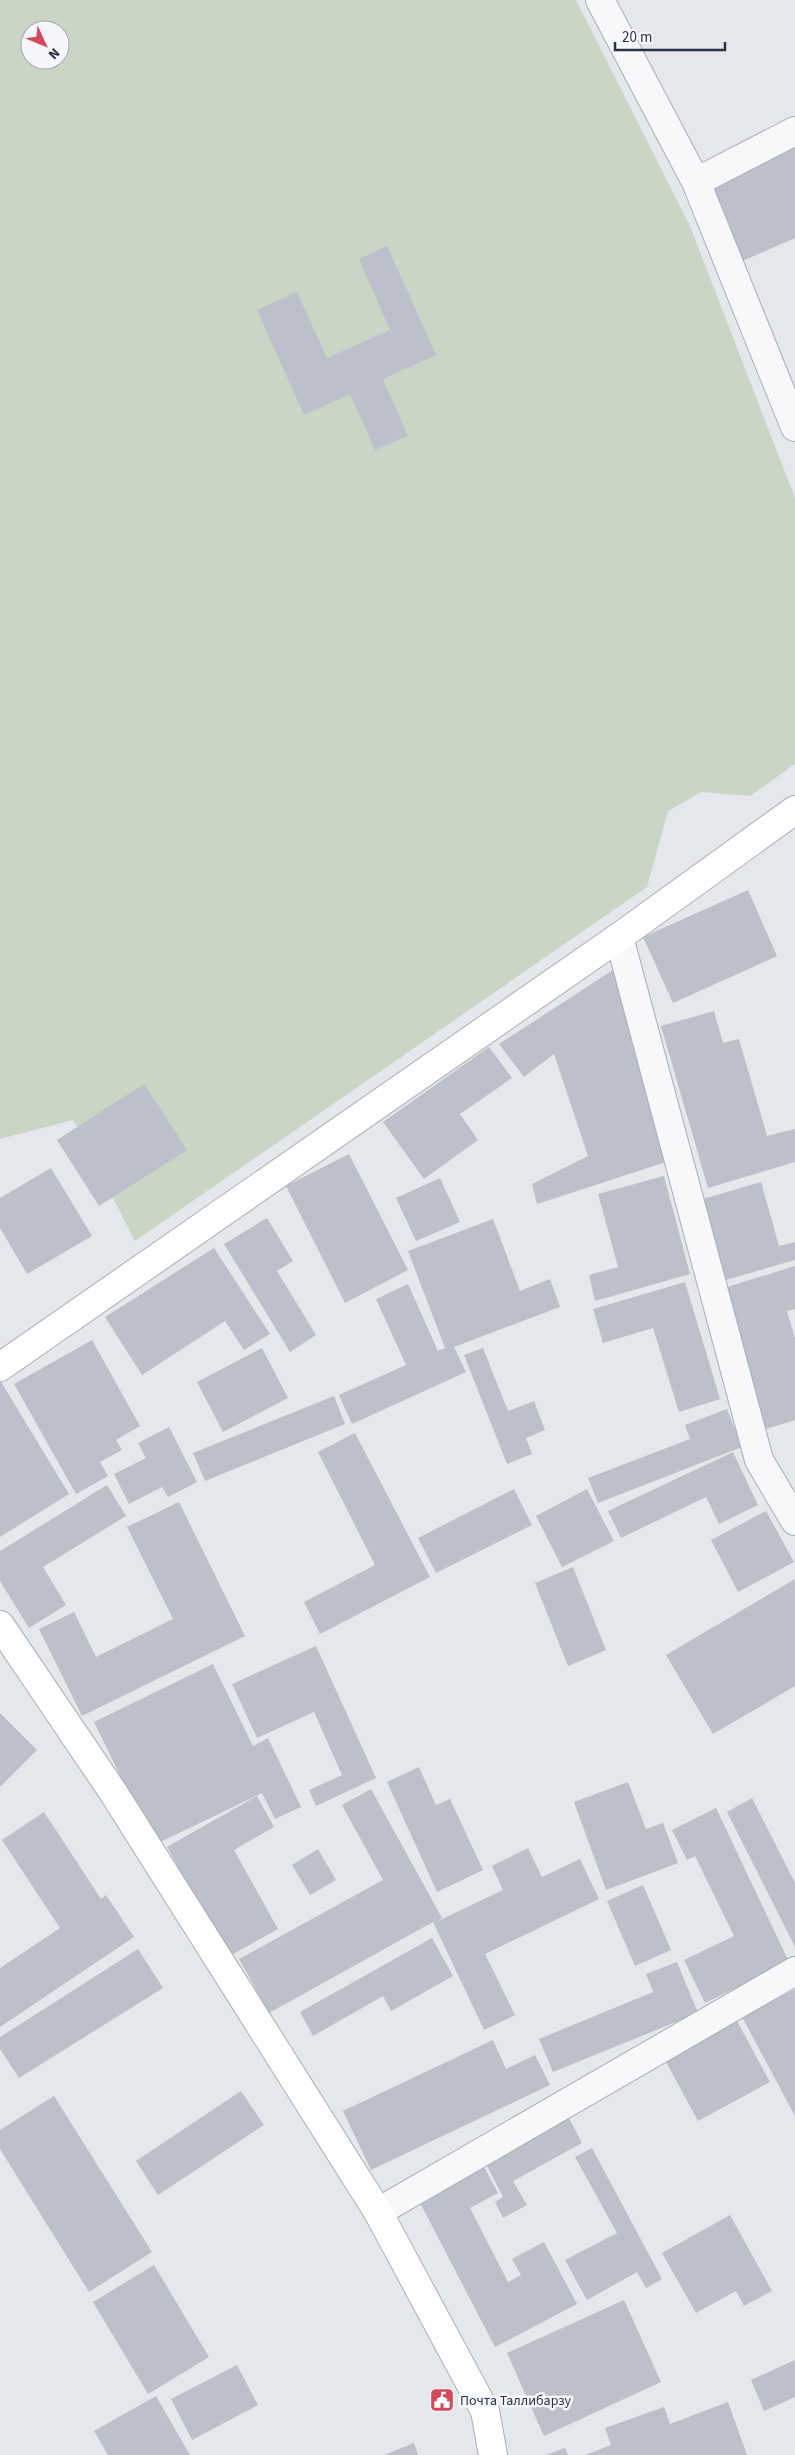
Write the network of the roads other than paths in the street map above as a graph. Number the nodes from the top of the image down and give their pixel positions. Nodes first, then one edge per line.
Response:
1 (600, 0) edge
2 (795, 131) edge
3 (696, 182) junction
4 (795, 427) edge
5 (795, 810) edge
6 (619, 937) junction
7 (0, 1367) edge
8 (795, 1521) edge
9 (0, 1624) edge
10 (795, 1971) edge
11 (378, 2212) junction
12 (493, 2455) edge

1 - 3 street
2 - 3 street
3 - 4 street
5 - 6 street
6 - 7 street
6 - 8 street
9 - 11 street
10 - 11 street
11 - 12 street

